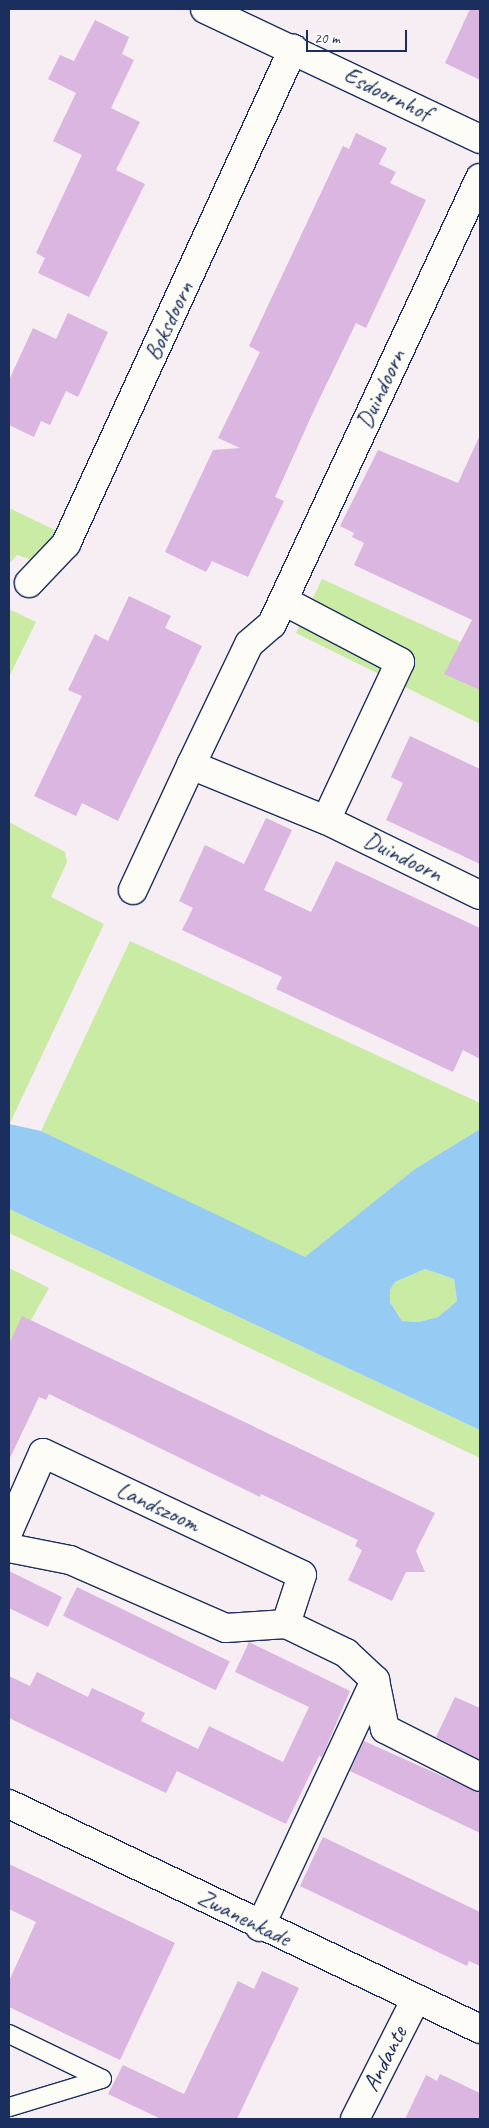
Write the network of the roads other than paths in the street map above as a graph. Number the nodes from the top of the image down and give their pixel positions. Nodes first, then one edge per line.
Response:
1 (205, 9) edge
2 (293, 49) junction
3 (480, 139) edge
4 (480, 178) edge
5 (29, 583) dead end
6 (284, 601) junction
7 (191, 765) junction
8 (326, 820) junction
9 (133, 890) dead end
10 (480, 894) edge
11 (9, 1530) edge
12 (9, 1548) edge
13 (286, 1624) junction
14 (376, 1680) junction
15 (480, 1777) edge
16 (9, 1804) edge
17 (260, 1927) junction
18 (416, 1999) junction
19 (480, 2029) edge
20 (9, 2034) edge
21 (9, 2107) edge
22 (355, 2119) edge

1 - 2 street, Esdoornhof
2 - 3 street, Esdoornhof
2 - 5 street, Boksdoorn
4 - 6 street, Duindoorn
6 - 7 street, Duindoorn
6 - 8 street
7 - 8 street, Duindoorn
7 - 9 street, Duindoorn
8 - 10 street, Duindoorn
11 - 13 street, Landszoom
12 - 13 street
13 - 14 street
14 - 15 street
14 - 17 street
16 - 17 street, Zwanenkade
17 - 18 street, Zwanenkade
18 - 19 street, Zwanenkade
18 - 22 street, Andante
20 - 21 lane

